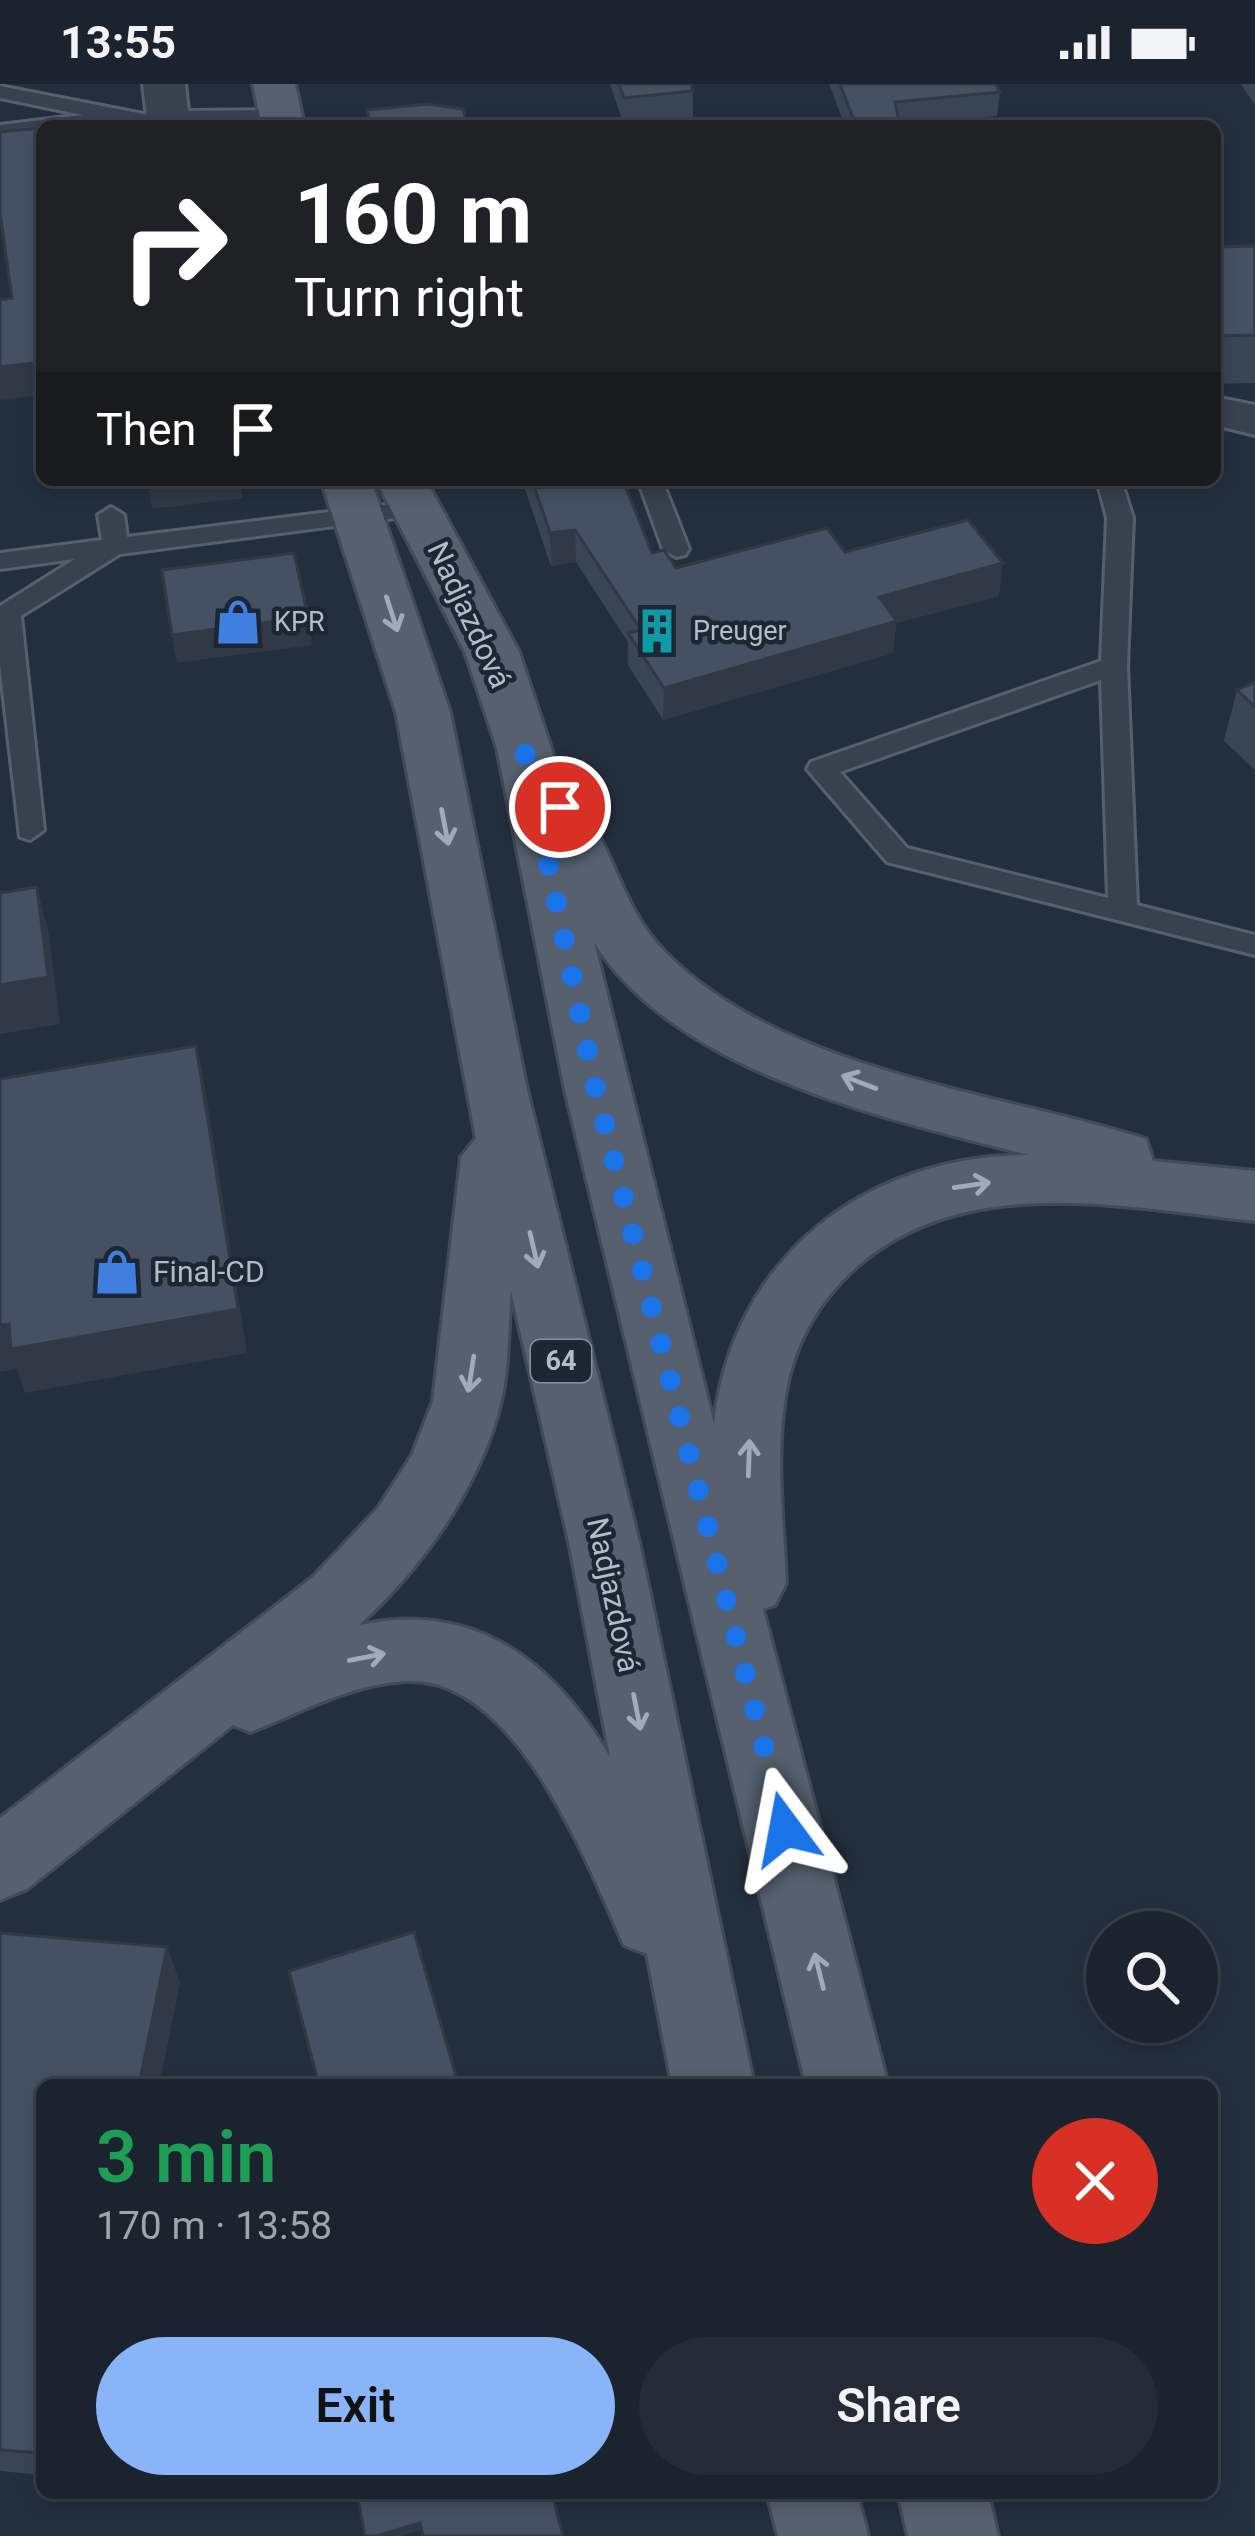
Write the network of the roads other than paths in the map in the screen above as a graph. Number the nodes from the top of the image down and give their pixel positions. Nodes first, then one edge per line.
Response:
1 (164, 84) edge
2 (0, 92) edge
3 (280, 110) edge
4 (122, 116) junction
5 (89, 120) edge
6 (142, 120) edge
7 (168, 120) edge
8 (205, 120) edge
9 (36, 127) edge
10 (0, 131) edge
11 (1221, 412) edge
12 (1255, 420) edge
13 (652, 486) edge
14 (1111, 486) edge
15 (381, 496) edge
16 (111, 515) dead end
17 (115, 546) junction
18 (676, 549) dead end
19 (0, 561) edge
20 (1114, 666) junction
21 (524, 748) junction
22 (30, 830) dead end
23 (1124, 912) junction
24 (1255, 945) edge
25 (496, 1090) junction
26 (1255, 1193) edge
27 (754, 1700) junction
28 (145, 1752) junction
29 (0, 1864) edge
30 (704, 2048) edge
31 (846, 2079) edge
32 (814, 2499) edge
33 (944, 2499) edge
34 (823, 2536) edge
35 (953, 2536) edge

1 - 7 street
2 - 4 lane
3 - 8 street
4 - 5 lane
4 - 6 lane
9 - 10 lane
11 - 12 street
13 - 18 lane
14 - 20 lane
15 - 17 lane
15 - 21 main road, Nadjazdová
15 -> 25 main road, Nadjazdová / 64
16 - 17 lane
17 - 19 lane
17 - 22 lane
20 - 23 lane
20 - 23 lane
26 -> 21 main road
21 - 27 main road, Nadjazdová
23 - 24 lane
25 -> 28 main road
25 -> 30 main road, Nadjazdová / 64
27 -> 26 main road
31 -> 27 main road, Nadjazdová
28 - 29 main road
28 -> 30 main road
32 - 34 main road
33 - 35 main road

